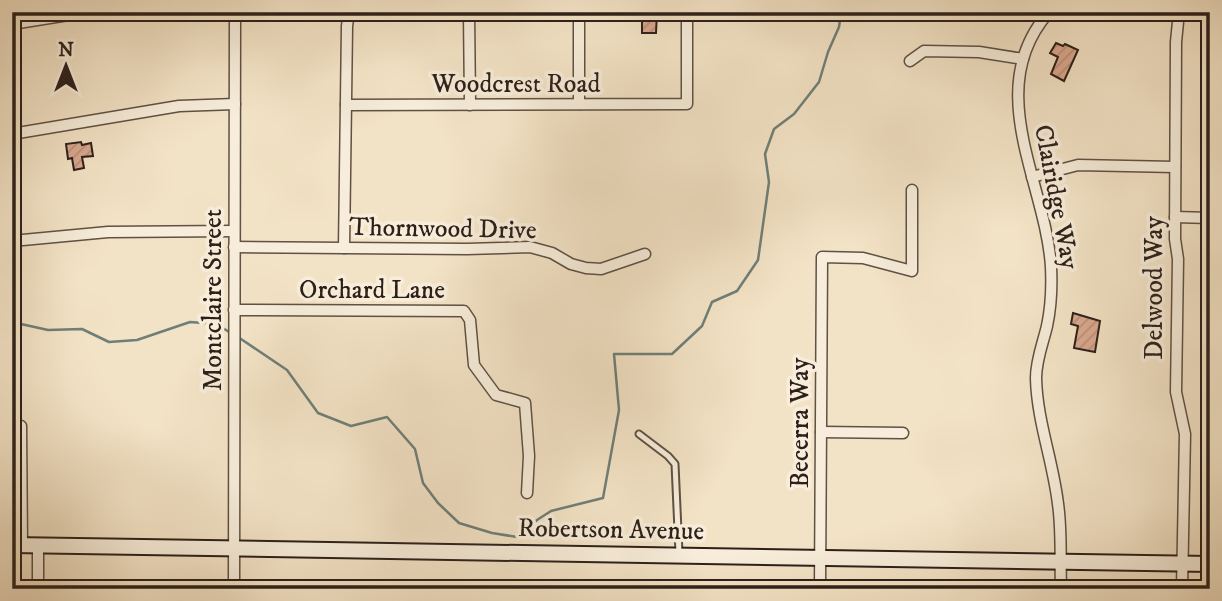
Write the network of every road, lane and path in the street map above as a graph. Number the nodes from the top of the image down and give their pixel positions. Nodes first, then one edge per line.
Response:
1 (88, 12) edge
2 (235, 12) edge
3 (349, 12) edge
4 (469, 12) edge
5 (579, 12) edge
6 (1049, 12) edge
7 (1179, 12) edge
8 (687, 13) edge
9 (823, 13) edge
10 (12, 24) edge
11 (1023, 59) junction
12 (910, 61) dead end
13 (235, 104) junction
14 (579, 104) junction
15 (346, 105) junction
16 (470, 105) junction
17 (12, 134) edge
18 (1175, 167) junction
19 (1032, 177) junction
20 (912, 190) dead end
21 (1175, 216) junction
22 (1210, 218) edge
23 (234, 231) junction
24 (12, 241) edge
25 (234, 247) junction
26 (344, 248) junction
27 (645, 254) dead end
28 (234, 310) junction
29 (12, 426) edge
30 (821, 432) junction
31 (903, 433) dead end
32 (639, 434) dead end
33 (527, 493) dead end
34 (17, 546) edge
35 (38, 546) junction
36 (234, 549) junction
37 (679, 556) junction
38 (820, 558) junction
39 (1060, 562) junction
40 (1182, 564) junction
41 (1210, 564) edge
42 (891, 588) edge
43 (38, 589) edge
44 (234, 589) edge
45 (820, 589) edge
46 (847, 589) edge
47 (1060, 589) edge
48 (1182, 589) edge

1 - 10 street
2 - 13 street, Montclaire Street
3 - 15 street
4 - 16 street
5 - 14 street
6 - 11 street, Clairidge Way
7 - 18 street, Delwood Way
8 - 9 street
8 - 14 street, Woodcrest Road
11 - 12 street
11 - 19 street, Clairidge Way
13 - 17 street
13 - 23 street, Montclaire Street
14 - 16 street, Woodcrest Road
15 - 16 street, Woodcrest Road
15 - 26 street
18 - 19 street
18 - 21 street, Delwood Way
19 - 39 street, Clairidge Way
20 - 30 street, Becerra Way
21 - 22 street
21 - 40 street, Delwood Way
23 - 24 street
23 - 25 street, Montclaire Street
25 - 26 street, Thornwood Drive
25 - 28 street, Montclaire Street
26 - 27 street, Thornwood Drive
28 - 33 street, Orchard Lane
28 - 36 street, Montclaire Street
29 - 34 street
30 - 31 street
30 - 38 street, Becerra Way
32 - 37 lane
34 - 35 street, Robertson Avenue
35 - 36 street, Robertson Avenue
35 - 43 street
36 - 37 street, Robertson Avenue
36 - 44 street, Montclaire Street
37 - 38 street, Robertson Avenue
38 - 39 street, Robertson Avenue
38 - 45 street, Becerra Way
39 - 40 street, Robertson Avenue
39 - 47 street, Clairidge Way
40 - 41 street, Robertson Avenue
40 - 48 street, Delwood Way
42 - 46 lane

